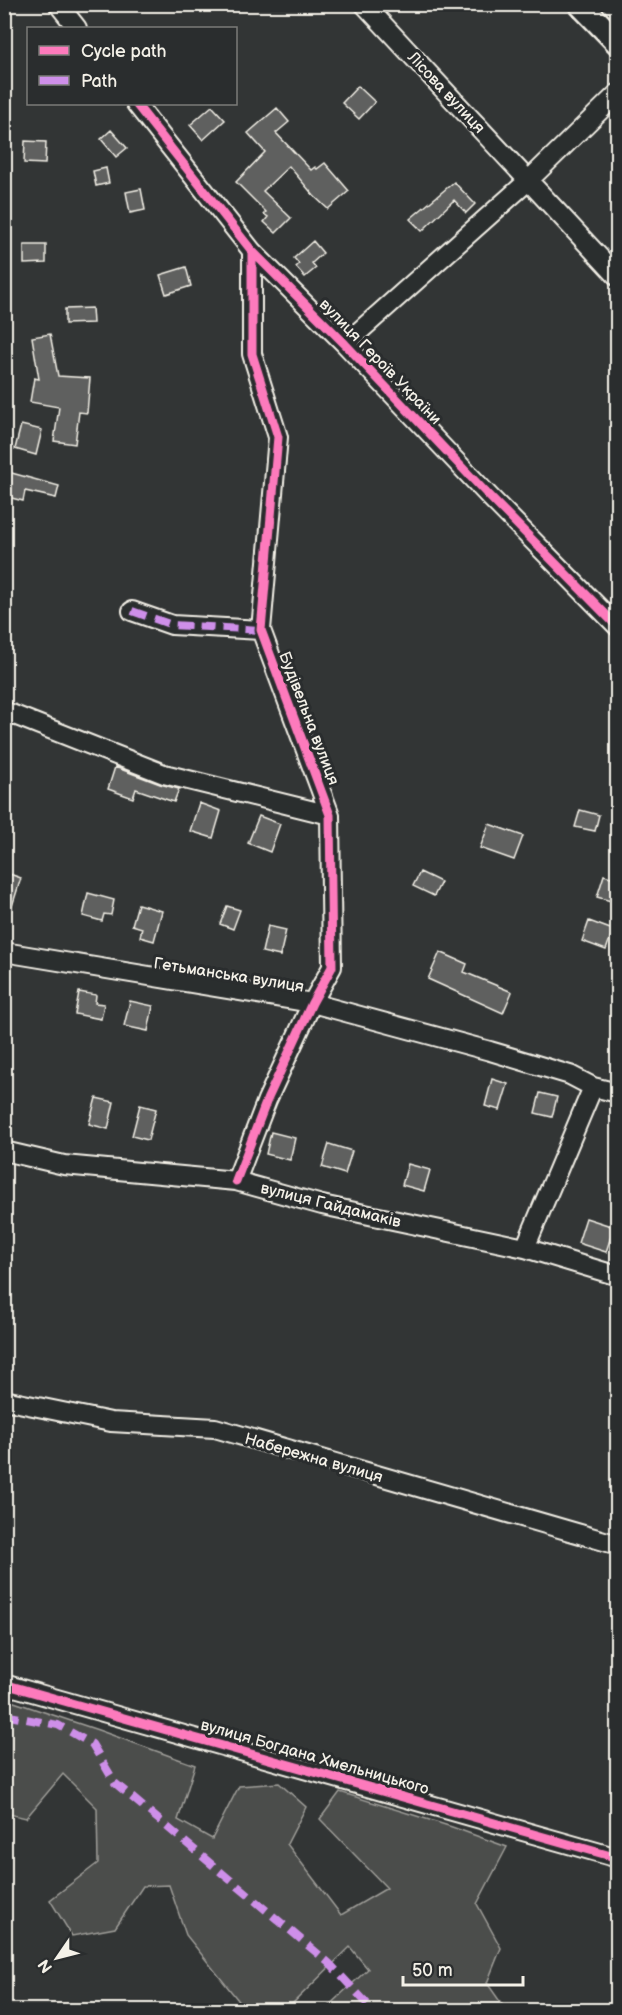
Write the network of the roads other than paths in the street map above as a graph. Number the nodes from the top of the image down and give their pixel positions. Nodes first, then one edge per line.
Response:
1 (58, 4) edge
2 (364, 4) edge
3 (580, 4) edge
4 (76, 27) edge
5 (618, 43) edge
6 (618, 93) edge
7 (137, 105) edge
8 (529, 180) junction
9 (252, 250) junction
10 (618, 277) edge
11 (345, 344) junction
12 (132, 611) dead end
13 (618, 627) edge
14 (261, 630) junction
15 (4, 711) edge
16 (330, 815) junction
17 (4, 952) edge
18 (312, 1003) junction
19 (592, 1087) junction
20 (618, 1093) edge
21 (4, 1151) edge
22 (236, 1181) junction
23 (525, 1248) junction
24 (618, 1276) edge
25 (4, 1400) edge
26 (618, 1545) edge
27 (4, 1684) edge
28 (618, 1858) edge

1 - 4 street
2 - 8 street, Лісова вулиця
3 - 5 street
6 - 8 street
7 - 9 street, вулиця Героїв України
8 - 10 street, Лісова вулиця
8 - 11 street
9 - 11 street, вулиця Героїв України
9 - 14 street, Будівельна вулиця
11 - 13 street, вулиця Героїв України
12 - 14 street
14 - 16 street, Будівельна вулиця
15 - 16 street
16 - 18 street, Будівельна вулиця
17 - 18 street, Гетьманська вулиця
18 - 19 street, Гетьманська вулиця
18 - 22 street, Будівельна вулиця
19 - 20 street, Гетьманська вулиця
19 - 23 street
21 - 22 street, вулиця Гайдамаків
22 - 23 street, вулиця Гайдамаків
23 - 24 street, вулиця Гайдамаків
25 - 26 street, Набережна вулиця
27 - 28 street, вулиця Богдана Хмельницького

